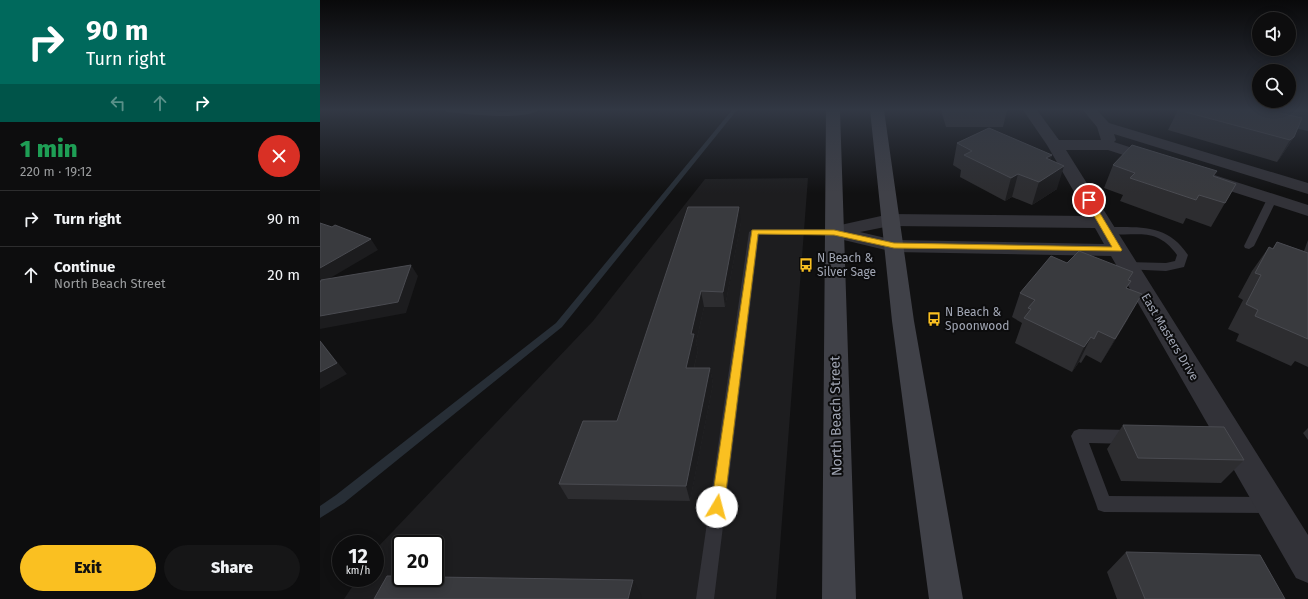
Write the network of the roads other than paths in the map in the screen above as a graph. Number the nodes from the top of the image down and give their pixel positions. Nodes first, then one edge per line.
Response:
1 (833, 138) edge
2 (880, 138) edge
3 (1050, 138) edge
4 (1107, 138) edge
5 (1143, 138) edge
6 (1055, 145) junction
7 (1109, 145) junction
8 (1168, 165) edge
9 (1190, 172) edge
10 (1308, 189) edge
11 (1272, 199) junction
12 (1308, 211) edge
13 (890, 220) junction
14 (1103, 226) junction
15 (834, 232) junction
16 (894, 246) junction
17 (1249, 246) dead end
18 (1122, 258) junction
19 (1151, 437) edge
20 (1272, 505) junction
21 (1308, 566) edge
22 (705, 599) edge
23 (839, 599) edge
24 (946, 599) edge

1 - 15 main road, North Beach Street
2 - 13 main road
3 - 6 street, East Masters Drive
4 - 7 street
5 - 10 street
6 - 7 street
6 - 14 street, East Masters Drive
7 - 8 street
9 - 11 street
11 - 12 street
11 - 17 lane
13 - 14 street
13 - 15 street
13 - 16 main road
14 - 18 street, East Masters Drive
14 - 18 lane
15 - 16 street
15 - 22 lane
15 - 23 main road, North Beach Street
16 - 18 street
16 - 24 main road
18 - 20 street, East Masters Drive
19 - 20 lane
20 - 21 street, East Masters Drive

